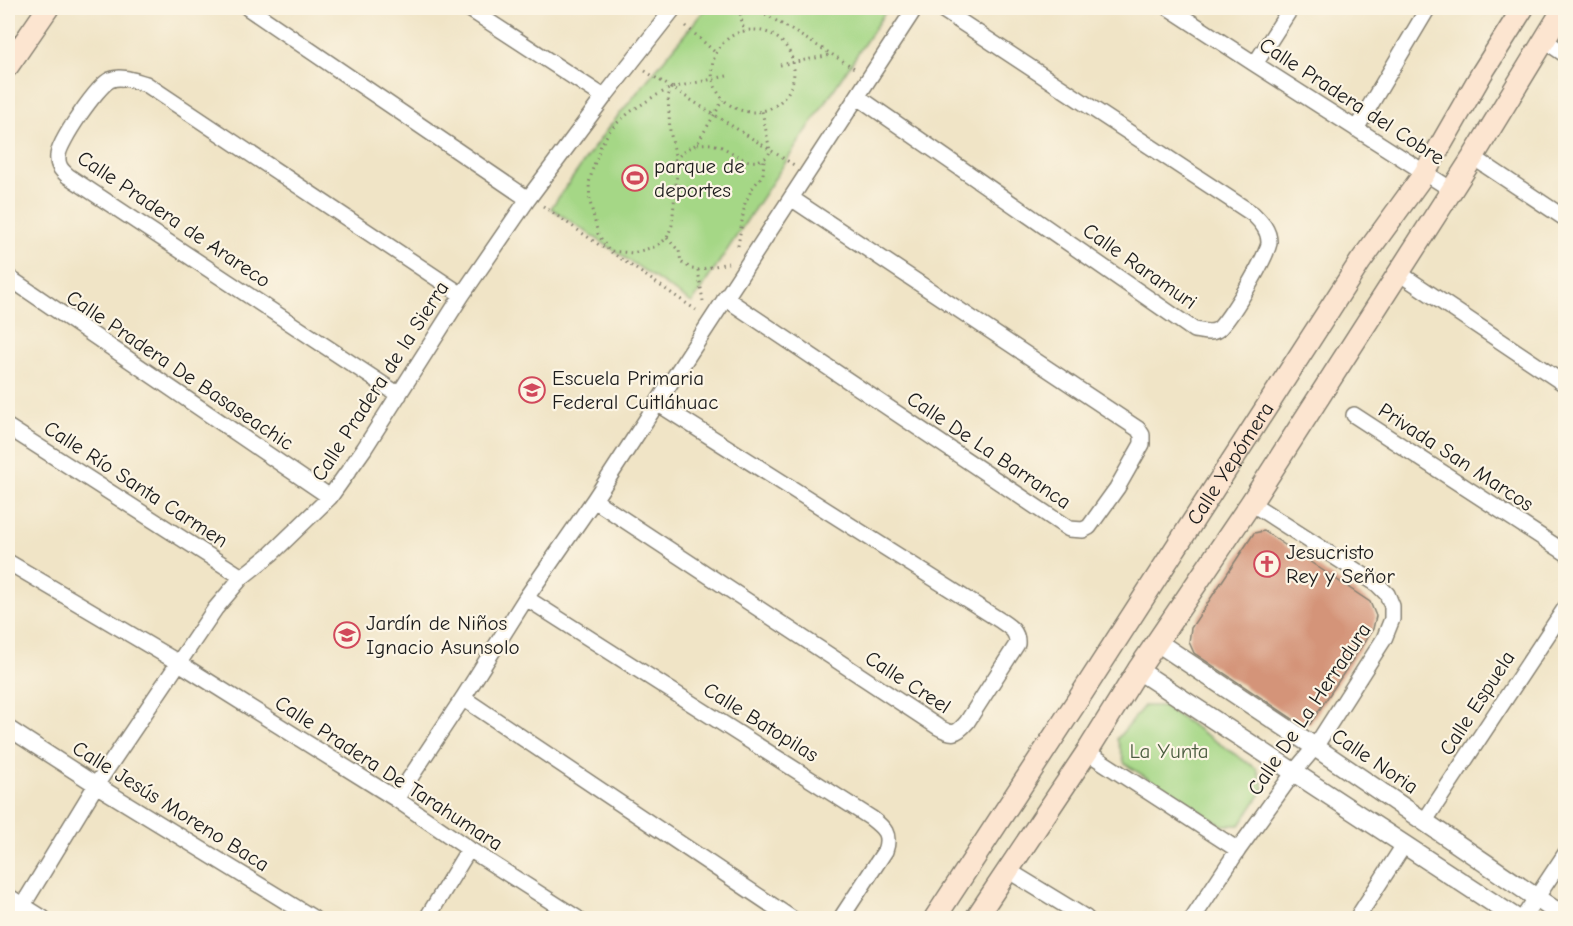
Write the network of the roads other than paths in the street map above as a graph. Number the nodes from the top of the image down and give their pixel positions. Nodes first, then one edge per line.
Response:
1 (48, 8) edge
2 (248, 8) edge
3 (468, 8) edge
4 (674, 8) edge
5 (915, 8) edge
6 (940, 8) edge
7 (1170, 8) edge
8 (1291, 8) edge
9 (1428, 8) edge
10 (1523, 8) edge
11 (1564, 8) edge
12 (1544, 40) junction
13 (1566, 55) edge
14 (1255, 64) junction
15 (8, 66) edge
16 (604, 97) junction
17 (858, 97) junction
18 (1356, 129) junction
19 (1473, 157) junction
20 (1424, 174) junction
21 (1452, 190) junction
22 (791, 198) junction
23 (528, 199) junction
24 (1566, 219) edge
25 (1399, 273) junction
26 (8, 277) edge
27 (462, 295) junction
28 (725, 298) junction
29 (1566, 385) edge
30 (399, 395) junction
31 (657, 404) junction
32 (1354, 415) dead end
33 (8, 427) edge
34 (330, 497) junction
35 (594, 500) junction
36 (1251, 503) junction
37 (1566, 554) edge
38 (8, 562) edge
39 (242, 577) junction
40 (526, 598) junction
41 (1566, 607) edge
42 (1157, 642) junction
43 (178, 663) junction
44 (1138, 670) junction
45 (463, 698) junction
46 (8, 728) edge
47 (1315, 747) junction
48 (1087, 752) junction
49 (1294, 772) junction
50 (96, 785) junction
51 (396, 799) junction
52 (1424, 822) junction
53 (1404, 845) junction
54 (469, 849) junction
55 (1238, 850) junction
56 (1566, 853) edge
57 (1009, 870) junction
58 (8, 896) edge
59 (1536, 899) junction
60 (19, 912) edge
61 (43, 918) edge
62 (313, 918) edge
63 (427, 918) edge
64 (577, 918) edge
65 (791, 918) edge
66 (841, 918) edge
67 (935, 918) edge
68 (976, 918) edge
69 (1086, 918) edge
70 (1193, 918) edge
71 (1357, 918) edge
72 (1516, 918) edge
73 (1523, 918) edge
74 (1566, 918) edge

1 - 15 main road
2 - 23 street
3 - 16 street
4 - 16 street, Calle Pradera de la Sierra
5 - 17 street
6 - 17 street, Calle Raramuri
7 - 14 street, Calle Pradera del Cobre
8 - 14 street
9 - 18 street
10 - 20 main road, Calle Yepómera
11 - 12 main road, Calle Yepómera
12 - 13 street
12 - 19 main road, Calle Yepómera
14 - 18 street, Calle Pradera del Cobre
16 - 23 street, Calle Pradera de la Sierra
17 - 22 street
18 - 20 street, Calle Pradera del Cobre
19 - 21 main road, Calle Yepómera
19 - 24 street
20 - 21 street, Calle Pradera del Cobre
20 - 67 main road, Calle Yepómera
21 - 25 main road, Calle Yepómera
22 - 28 street
22 - 28 street, Calle De La Barranca
23 - 27 street, Calle Pradera de la Sierra
25 - 29 street
25 - 36 main road, Calle Yepómera
26 - 34 street, Calle Pradera De Basaseachic
27 - 30 street, Calle Pradera de la Sierra
27 - 30 street, Calle Pradera de Arareco
28 - 31 street
30 - 34 street, Calle Pradera de la Sierra
31 - 35 street
31 - 35 street, Calle Creel
32 - 37 street, Privada San Marcos
33 - 39 street, Calle Río Santa Carmen
34 - 39 street, Calle Pradera de la Sierra
35 - 40 street
36 - 42 main road, Calle Yepómera
36 - 47 street, Calle De La Herradura
38 - 43 street, Calle Pradera De Tarahumara
39 - 43 street, Calle Pradera de la Sierra
40 - 45 street
40 - 66 street, Calle Batopilas
41 - 52 street, Calle Espuela
42 - 44 main road, Calle Yepómera
42 - 47 street, Calle Noria
43 - 50 street, Calle Pradera de la Sierra
43 - 51 street, Calle Pradera De Tarahumara
44 - 48 main road, Calle Yepómera
44 - 49 street
45 - 51 street
45 - 65 street
46 - 50 street, Calle Jesús Moreno Baca
47 - 49 street, Calle De La Herradura
47 - 52 street, Calle Noria
48 - 55 street
48 - 57 main road, Calle Yepómera
49 - 53 street
49 - 55 street, Calle De La Herradura
50 - 60 street, Calle Pradera de la Sierra
50 - 62 street, Calle Jesús Moreno Baca
51 - 54 street, Calle Pradera De Tarahumara
52 - 59 street, Calle Noria
53 - 71 street
53 - 72 street
54 - 63 street
54 - 64 street, Calle Pradera De Tarahumara
55 - 70 street, Calle De La Herradura
56 - 59 street
57 - 68 main road, Calle Yepómera
57 - 69 street
58 - 60 street
59 - 73 street
59 - 74 street, Calle Noria
60 - 61 street

